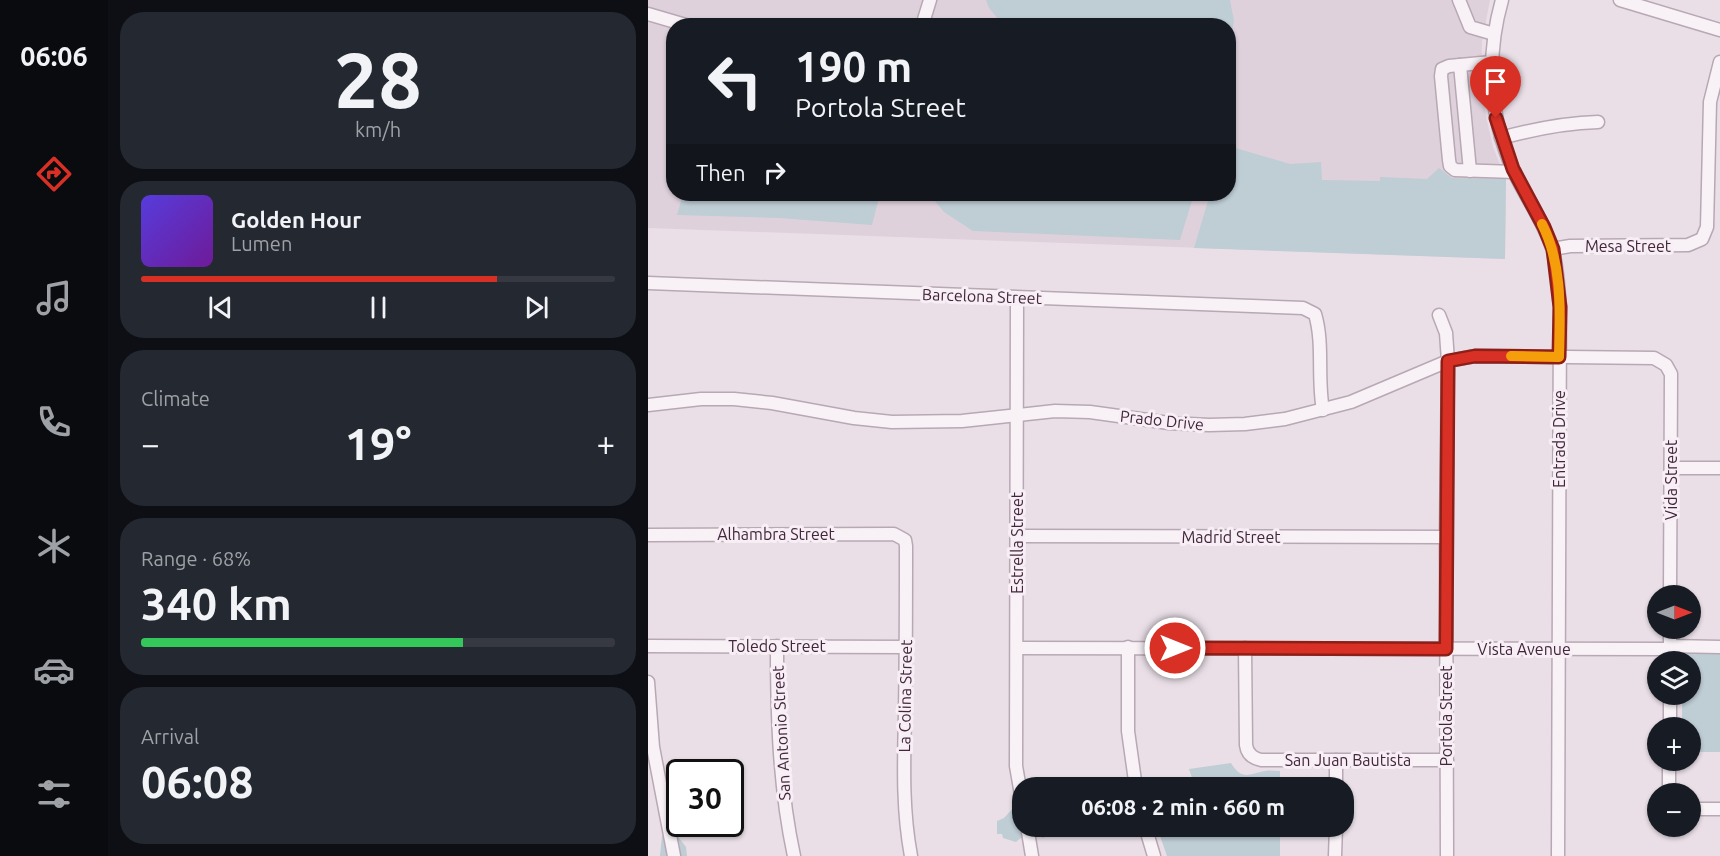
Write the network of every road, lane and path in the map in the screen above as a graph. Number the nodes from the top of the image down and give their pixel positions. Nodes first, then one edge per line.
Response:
1 (930, 0) edge
2 (1459, 0) edge
3 (1466, 0) edge
4 (1502, 0) edge
5 (1621, 0) edge
6 (648, 14) edge
7 (1464, 14) junction
8 (924, 18) edge
9 (666, 19) edge
10 (1720, 30) edge
11 (1494, 34) junction
12 (1492, 62) junction
13 (1720, 62) edge
14 (1460, 65) junction
15 (1598, 122) dead end
16 (1502, 138) junction
17 (1470, 171) junction
18 (1515, 172) junction
19 (1553, 249) junction
20 (648, 283) edge
21 (1017, 298) junction
22 (1439, 315) dead end
23 (1559, 357) junction
24 (1448, 361) junction
25 (1666, 365) joint
26 (648, 405) edge
27 (1323, 410) junction
28 (1016, 414) junction
29 (1671, 468) junction
30 (1720, 468) edge
31 (648, 534) edge
32 (1017, 536) junction
33 (903, 537) joint
34 (1446, 537) junction
35 (1670, 585) edge
36 (648, 646) edge
37 (777, 646) junction
38 (906, 647) junction
39 (1128, 647) junction
40 (1720, 647) edge
41 (1017, 648) junction
42 (1245, 648) junction
43 (1559, 648) junction
44 (1446, 649) junction
45 (1647, 651) edge
46 (1680, 651) edge
47 (648, 682) edge
48 (1336, 760) junction
49 (1447, 760) junction
50 (1018, 777) edge
51 (1134, 777) edge
52 (1336, 777) edge
53 (1701, 809) edge
54 (1720, 809) edge
55 (1029, 837) edge
56 (1148, 837) edge
57 (1335, 837) edge
58 (1032, 855) edge
59 (674, 856) edge
60 (794, 856) edge
61 (911, 856) edge
62 (1154, 856) edge
63 (1335, 856) edge
64 (1447, 856) edge
65 (1558, 856) edge

1 - 8 street
2 - 7 street
3 - 7 street
4 - 11 street, Entrada Drive
5 - 10 street
6 - 9 street
7 - 11 street
11 - 12 street, Entrada Drive
12 - 14 street
12 - 16 street, Entrada Drive
13 - 19 street, Mesa Street
14 - 17 street
14 - 17 street
15 - 16 street
16 - 18 street, Entrada Drive
17 - 18 street
18 - 19 street, Entrada Drive
19 - 23 street, Entrada Drive
20 - 21 street, Barcelona Street
21 - 27 street, Barcelona Street
21 - 28 street, Estrella Street
22 - 24 street, Portola Street
23 - 24 street, Prado Drive
23 - 25 street, Prado Drive
23 - 43 street, Entrada Drive
24 - 27 street, Prado Drive
24 - 34 street, Portola Street
25 - 29 street, Vida Street
26 - 28 street, Prado Drive
27 - 28 street, Prado Drive
28 - 32 street, Estrella Street
29 - 30 street
29 - 35 street, Vida Street
31 - 33 street, Alhambra Street
32 - 34 street, Madrid Street
32 - 41 street, Estrella Street
33 - 38 street, La Colina Street
34 - 44 street, Portola Street
36 - 37 street, Toledo Street
37 - 38 street, Toledo Street
37 - 60 street, San Antonio Street
38 - 61 street, La Colina Street
39 - 41 street, Vista Avenue
39 - 42 street, Vista Avenue
39 - 51 street
40 - 46 street, Vista Avenue
41 - 50 street, Estrella Street
42 - 44 street, Vista Avenue
42 - 48 street, San Juan Bautista
43 - 44 street, Vista Avenue
43 - 45 street, Vista Avenue
43 - 65 street, Entrada Drive
44 - 49 street, Portola Street
47 - 59 street
48 - 49 street, San Juan Bautista
48 - 52 street
49 - 64 street, Portola Street
53 - 54 street
55 - 58 street
56 - 62 street
57 - 63 street

